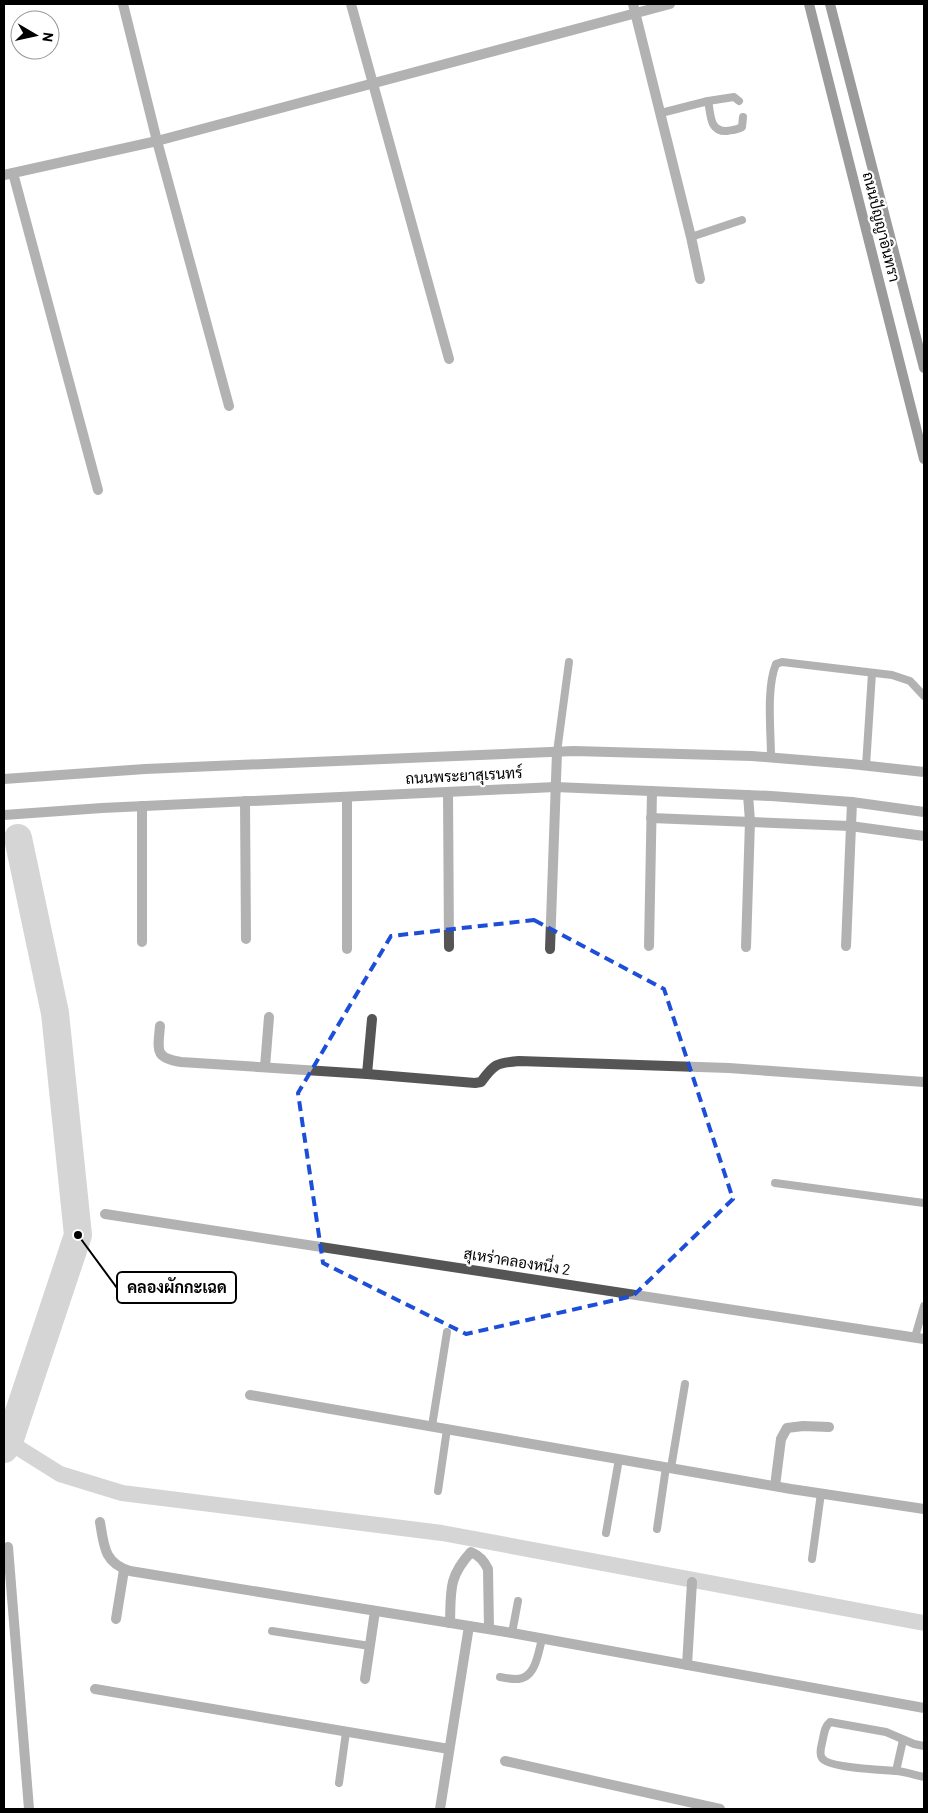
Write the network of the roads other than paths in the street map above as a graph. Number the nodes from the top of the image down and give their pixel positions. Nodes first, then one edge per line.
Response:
1 (123, 4) edge
2 (351, 4) edge
3 (670, 4) edge
4 (808, 4) edge
5 (830, 4) edge
6 (634, 8) edge
7 (373, 84) junction
8 (739, 101) dead end
9 (708, 102) junction
10 (661, 113) junction
11 (743, 117) dead end
12 (157, 141) junction
13 (8, 174) edge
14 (742, 220) dead end
15 (692, 237) junction
16 (700, 279) dead end
17 (449, 359) dead end
18 (924, 368) edge
19 (229, 406) dead end
20 (924, 459) edge
21 (98, 490) dead end
22 (569, 662) dead end
23 (872, 673) junction
24 (924, 696) edge
25 (558, 752) junction
26 (772, 758) junction
27 (866, 766) junction
28 (924, 772) edge
29 (4, 780) edge
30 (555, 787) junction
31 (652, 791) junction
32 (448, 792) junction
33 (748, 795) junction
34 (347, 797) junction
35 (245, 802) junction
36 (852, 802) junction
37 (142, 806) junction
38 (924, 812) edge
39 (4, 815) edge
40 (651, 818) junction
41 (750, 821) junction
42 (850, 826) junction
43 (924, 836) edge
44 (246, 939) dead end
45 (142, 942) dead end
46 (649, 946) dead end
47 (846, 946) dead end
48 (449, 947) dead end
49 (746, 948) dead end
50 (347, 949) dead end
51 (550, 949) dead end
52 (269, 1017) dead end
53 (372, 1019) dead end
54 (160, 1026) dead end
55 (265, 1067) junction
56 (367, 1074) junction
57 (924, 1082) edge
58 (775, 1183) dead end
59 (924, 1203) edge
60 (105, 1214) dead end
61 (924, 1306) edge
62 (447, 1332) dead end
63 (919, 1338) edge
64 (685, 1384) dead end
65 (250, 1395) dead end
66 (432, 1426) junction
67 (830, 1426) dead end
68 (447, 1429) junction
69 (619, 1459) junction
70 (669, 1468) junction
71 (775, 1486) junction
72 (438, 1491) dead end
73 (821, 1494) junction
74 (924, 1509) edge
75 (100, 1522) dead end
76 (657, 1529) dead end
77 (606, 1533) dead end
78 (8, 1547) dead end
79 (812, 1559) dead end
80 (124, 1570) junction
81 (692, 1582) dead end
82 (518, 1601) dead end
83 (375, 1610) junction
84 (116, 1619) dead end
85 (450, 1623) junction
86 (469, 1626) junction
87 (490, 1629) junction
88 (272, 1631) dead end
89 (512, 1633) junction
90 (542, 1638) junction
91 (370, 1646) junction
92 (688, 1665) junction
93 (500, 1677) dead end
94 (365, 1678) dead end
95 (95, 1688) dead end
96 (924, 1708) edge
97 (346, 1732) junction
98 (903, 1740) junction
99 (924, 1746) edge
100 (449, 1749) junction
101 (505, 1761) dead end
102 (896, 1771) junction
103 (924, 1777) edge
104 (339, 1783) dead end
105 (29, 1809) edge
106 (440, 1809) edge
107 (720, 1809) edge

1 - 12 street
2 - 7 street
3 - 6 street
4 - 20 main road, ถนนปัญญาอินทรา
5 - 18 main road, ถนนปัญญาอินทรา
6 - 7 street
6 - 10 street
7 - 12 street
7 - 17 street
8 - 9 lane
9 - 10 lane
9 - 11 lane
10 - 15 street
12 - 13 street
12 - 19 street
13 - 21 street
14 - 15 lane
15 - 16 street
22 - 25 lane
23 - 24 lane
23 - 26 lane
23 - 27 lane
25 - 26 street, ถนนพระยาสุเรนทร์
25 - 29 street, ถนนพระยาสุเรนทร์
25 - 30 street
26 - 27 street, ถนนพระยาสุเรนทร์
27 - 28 street, ถนนพระยาสุเรนทร์
30 - 31 street, ถนนพระยาสุเรนทร์
30 - 32 street, ถนนพระยาสุเรนทร์
30 - 51 street
31 - 33 street, ถนนพระยาสุเรนทร์
31 - 40 street
32 - 34 street, ถนนพระยาสุเรนทร์
32 - 48 street
33 - 36 street, ถนนพระยาสุเรนทร์
33 - 41 street
34 - 35 street, ถนนพระยาสุเรนทร์
34 - 50 street
35 - 37 street, ถนนพระยาสุเรนทร์
35 - 44 street
36 - 38 street, ถนนพระยาสุเรนทร์
36 - 42 street
37 - 39 street, ถนนพระยาสุเรนทร์
37 - 45 street
40 - 41 street
40 - 46 street
41 - 42 street
41 - 49 street
42 - 43 street
42 - 47 street
52 - 55 street
53 - 56 street
54 - 55 street
55 - 56 street
56 - 57 street
58 - 59 lane
60 - 63 street, สุเหร่าคลองหนึ่ง 2
61 - 63 lane
62 - 66 lane
64 - 70 lane
65 - 66 street
66 - 68 street
67 - 71 street
68 - 69 street
68 - 72 lane
69 - 70 street
69 - 77 lane
70 - 71 street
70 - 76 lane
71 - 73 street
73 - 74 street
73 - 79 lane
75 - 80 street
78 - 105 street
80 - 83 street
80 - 84 street
81 - 92 street
82 - 89 lane
83 - 85 street
83 - 91 street
85 - 86 street
85 - 87 street
86 - 87 street
86 - 100 street
87 - 89 street
88 - 91 lane
89 - 90 street
90 - 92 street
90 - 93 lane
91 - 94 street
92 - 96 street
95 - 97 street
97 - 100 street
97 - 104 lane
98 - 99 lane
98 - 102 lane
98 - 102 lane
100 - 106 street
101 - 107 street
102 - 103 lane

